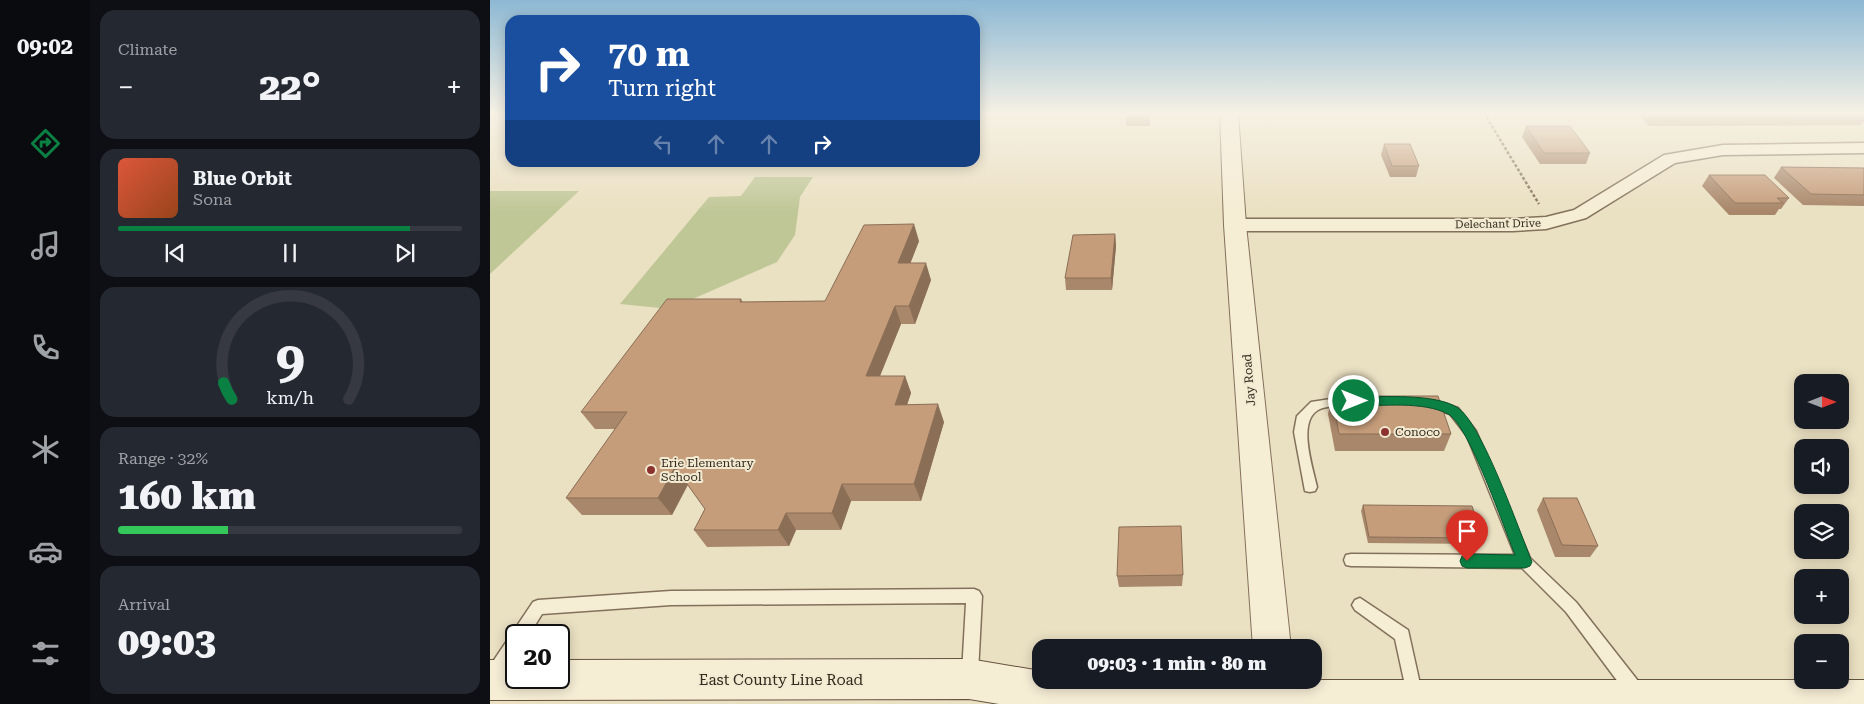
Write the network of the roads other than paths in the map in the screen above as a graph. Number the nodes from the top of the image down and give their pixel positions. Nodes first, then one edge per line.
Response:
1 (1231, 146) edge
2 (1864, 148) edge
3 (1235, 225) junction
4 (1354, 401) edge
5 (1409, 402) edge
6 (1310, 487) dead end
7 (1351, 560) dead end
8 (1525, 562) junction
9 (1360, 605) dead end
10 (527, 624) edge
11 (1271, 639) edge
12 (505, 658) edge
13 (970, 679) junction
14 (490, 680) edge
15 (1276, 695) edge
16 (1070, 696) junction
17 (1641, 699) junction
18 (1416, 700) junction
19 (1864, 700) edge
20 (1029, 704) edge

1 - 3 main road, Jay Road
2 - 3 street, Delechant Drive
3 - 11 main road, Jay Road
4 - 6 lane
5 - 8 lane
7 - 8 lane
8 - 17 lane
9 - 18 lane
10 - 13 lane
12 - 14 lane
13 - 14 main road, East County Line Road
13 - 16 main road, East County Line Road
15 - 16 main road, East County Line Road
15 - 18 main road, East County Line Road
16 - 20 main road, East County Line Road
17 - 18 main road, East County Line Road
17 - 19 main road, East County Line Road

